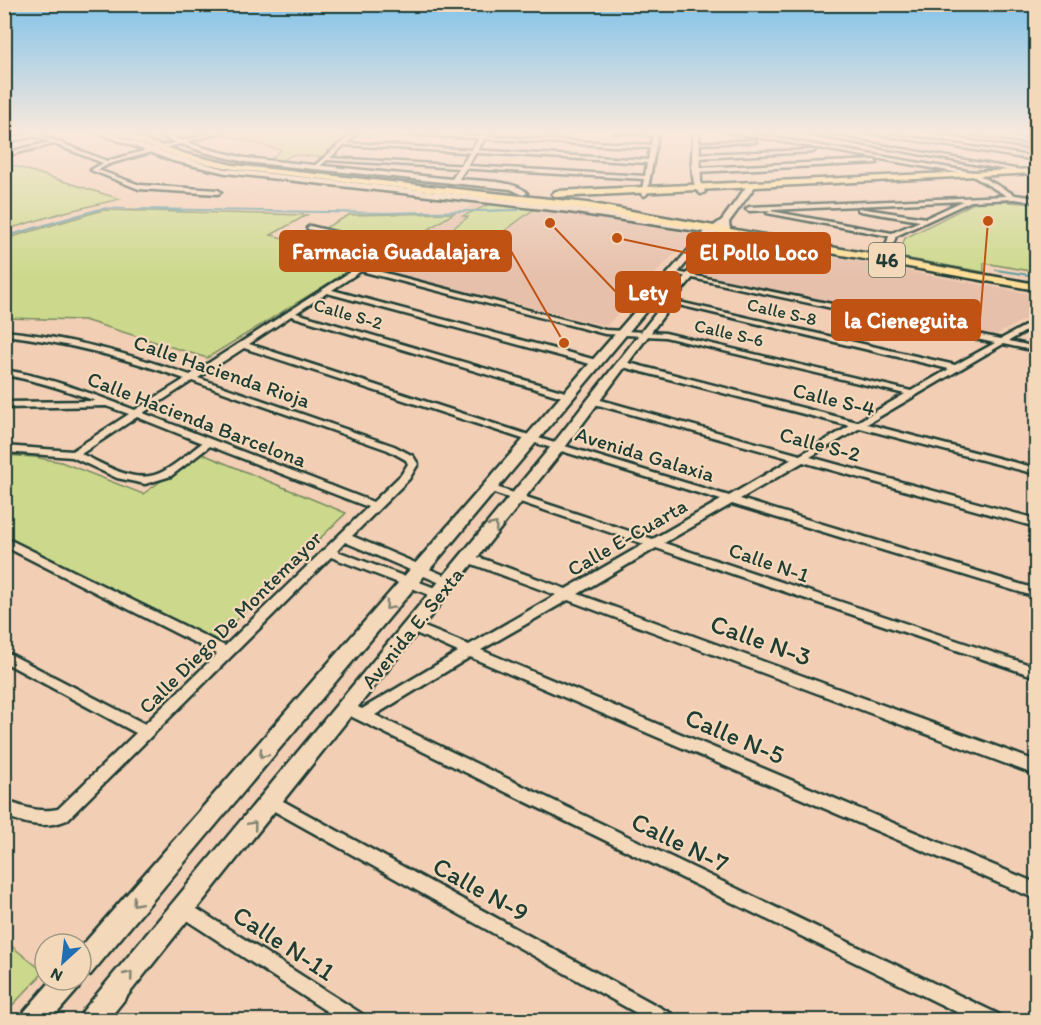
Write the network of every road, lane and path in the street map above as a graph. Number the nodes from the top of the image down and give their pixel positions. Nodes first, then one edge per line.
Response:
1 (120, 180) edge
2 (313, 180) edge
3 (334, 180) edge
4 (408, 180) edge
5 (425, 180) edge
6 (647, 180) edge
7 (698, 180) edge
8 (873, 180) edge
9 (936, 180) edge
10 (986, 180) edge
11 (454, 182) joint
12 (750, 187) junction
13 (700, 190) junction
14 (422, 191) junction
15 (218, 192) dead end
16 (645, 192) junction
17 (470, 193) junction
18 (523, 193) junction
19 (1036, 195) edge
20 (1014, 197) junction
21 (543, 198) junction
22 (573, 198) junction
23 (972, 199) junction
24 (480, 200) junction
25 (1036, 200) edge
26 (841, 205) junction
27 (736, 207) junction
28 (749, 209) junction
29 (928, 220) junction
30 (719, 227) junction
31 (310, 228) dead end
32 (893, 235) junction
33 (885, 259) junction
34 (362, 269) junction
35 (680, 275) junction
36 (1036, 287) edge
37 (328, 291) junction
38 (670, 302) junction
39 (291, 314) junction
40 (1036, 322) edge
41 (4, 333) edge
42 (647, 333) junction
43 (621, 334) junction
44 (1001, 341) junction
45 (243, 345) junction
46 (1036, 349) edge
47 (597, 363) junction
48 (622, 364) junction
49 (957, 368) junction
50 (4, 372) edge
51 (192, 378) junction
52 (914, 394) junction
53 (569, 396) junction
54 (594, 401) junction
55 (108, 404) junction
56 (4, 405) edge
57 (135, 415) junction
58 (860, 424) junction
59 (532, 439) junction
60 (208, 443) junction
61 (558, 447) junction
62 (4, 449) edge
63 (74, 454) junction
64 (800, 458) junction
65 (410, 471) joint
66 (1036, 471) edge
67 (489, 488) junction
68 (517, 498) junction
69 (731, 500) junction
70 (374, 506) junction
71 (1036, 523) edge
72 (343, 537) junction
73 (4, 541) edge
74 (654, 544) junction
75 (329, 552) junction
76 (468, 558) junction
77 (415, 576) junction
78 (444, 588) junction
79 (1036, 593) edge
80 (567, 594) junction
81 (413, 627) junction
82 (471, 650) junction
83 (225, 652) junction
84 (4, 656) edge
85 (1036, 672) edge
86 (355, 712) junction
87 (147, 732) junction
88 (1036, 768) edge
89 (272, 802) junction
90 (4, 807) edge
91 (1036, 891) edge
92 (183, 908) junction
93 (93, 952) edge
94 (58, 992) edge
95 (34, 1020) edge
96 (92, 1020) edge
97 (356, 1020) edge
98 (666, 1020) edge
99 (992, 1020) edge

1 - 15 street
2 - 14 street
3 - 14 main road, 46
4 - 18 main road, 46
5 - 11 street
6 - 16 street
7 - 13 street
8 - 12 main road
9 - 12 main road
10 - 20 street
11 - 18 street
12 - 13 main road
12 - 27 street
13 - 16 main road
14 - 17 main road, 46
14 - 24 street
16 - 21 main road
16 - 22 main road
17 - 21 main road, 46
17 - 24 main road
18 - 21 main road, 46
19 - 20 street
20 - 23 street
20 - 25 street
21 - 22 main road
21 - 30 main road, 46
22 - 30 main road, 46
23 - 26 street
23 - 29 street
24 - 30 street
26 - 28 street
26 - 29 street
27 - 28 street
27 - 30 street
28 - 32 street
29 - 32 street
30 - 33 main road, 46
30 - 35 street, Avenida E. Sexta
30 - 35 street, Avenida E. Sexta
31 - 34 street
32 - 33 street
33 - 36 main road, 46
34 - 37 street
34 - 43 street, Calle S-6
35 - 38 street, Avenida E. Sexta
35 - 43 street, Avenida E. Sexta
35 - 44 street
37 - 39 street
37 - 47 street
38 - 42 street, Avenida E. Sexta
38 - 49 street, Calle S-8
39 - 45 street
39 - 53 street, Calle S-2
40 - 44 street, Calle E-Cuarta
41 - 51 street, Calle Hacienda Rioja
42 - 43 street, Calle S-6
42 - 48 street, Avenida E. Sexta
42 - 52 street, Calle S-6
43 - 47 street, Avenida E. Sexta
44 - 46 street
44 - 49 street, Calle E-Cuarta
45 - 51 street
45 - 59 street, Avenida Galaxia
47 - 53 street, Avenida E. Sexta
48 - 54 street, Avenida E. Sexta
48 - 58 street, Calle S-4
49 - 52 street, Calle E-Cuarta
50 - 55 street, Calle Hacienda Barcelona
51 - 57 street
51 - 65 street, Calle Hacienda Rioja
52 - 58 street, Calle E-Cuarta
53 - 59 street, Avenida E. Sexta
54 - 61 street, Avenida E. Sexta
54 - 64 street, Calle S-2
55 - 56 street
55 - 57 street, Calle Hacienda Barcelona
57 - 60 street, Calle Hacienda Barcelona
57 - 63 street
58 - 64 street, Calle E-Cuarta
58 - 66 street, Calle S-4
59 - 61 street, Avenida Galaxia
59 - 67 street, Avenida E. Sexta
60 - 63 street
60 - 70 street, Calle Hacienda Barcelona
61 - 68 street, Avenida E. Sexta
61 - 69 street, Avenida Galaxia
62 - 63 street
64 - 69 street, Calle E-Cuarta
64 - 71 street, Calle S-2
65 - 70 street, Calle Diego De Montemayor
67 - 68 street, Calle N-1
67 - 77 street, Avenida E. Sexta
68 - 74 street, Calle N-1
76 -> 68 street, Avenida E. Sexta
69 - 74 street, Calle E-Cuarta
69 - 79 street, Avenida Galaxia
70 - 72 street, Calle Diego De Montemayor
72 - 75 street, Calle Diego De Montemayor
72 - 77 street
73 - 83 street
74 - 80 street, Calle E-Cuarta
74 - 85 street, Calle N-1
75 - 77 street
75 - 83 street, Calle Diego De Montemayor
76 - 78 street, Avenida E. Sexta
76 - 80 street, Calle N-3
77 - 78 street
77 -> 93 street, Avenida E. Sexta
78 - 81 street, Avenida E. Sexta
80 - 82 street, Calle E-Cuarta
80 - 88 street, Calle N-3
81 - 82 street, Calle N-5
81 - 86 street, Avenida E. Sexta
82 - 86 street, Calle E-Cuarta
82 - 91 street, Calle N-5
83 - 87 street, Calle Diego De Montemayor
84 - 87 street
86 - 89 street, Avenida E. Sexta
86 - 99 street, Calle N-7
87 - 90 street, Calle Diego De Montemayor
92 -> 89 street, Avenida E. Sexta
89 - 98 street, Calle N-9
96 -> 92 street, Avenida E. Sexta
92 - 97 street, Calle N-11
94 - 95 street

